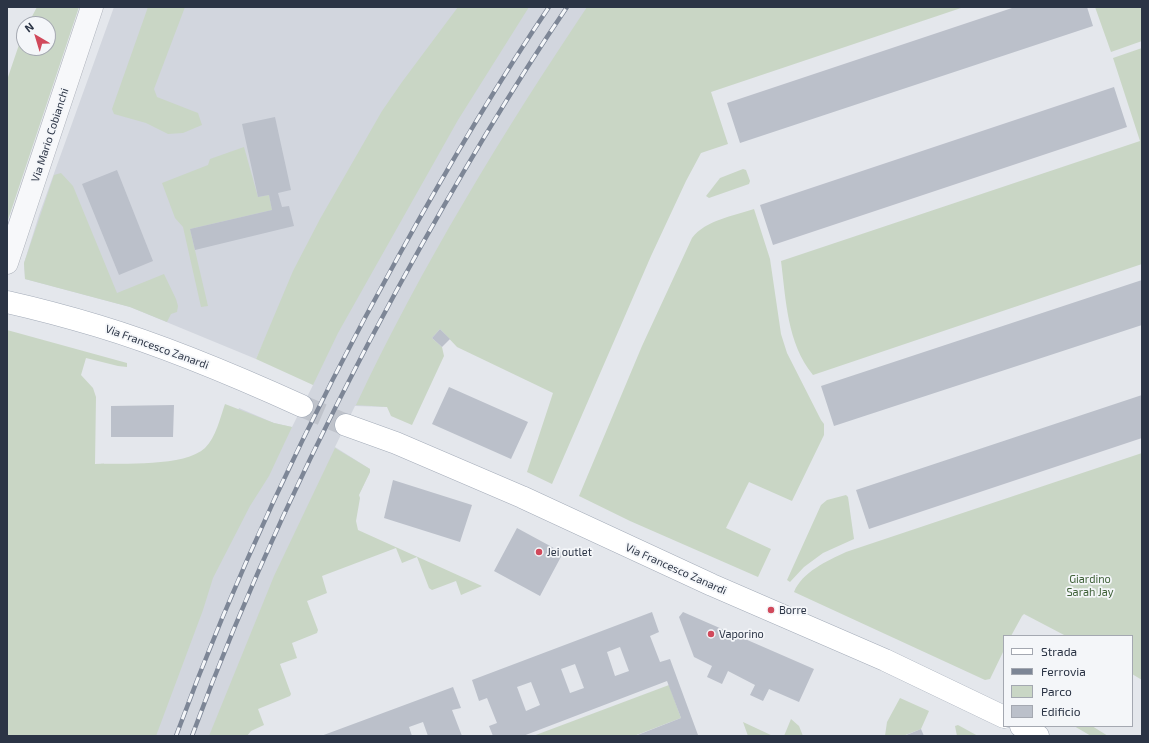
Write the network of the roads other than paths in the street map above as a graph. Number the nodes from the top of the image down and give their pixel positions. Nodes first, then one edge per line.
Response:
1 (92, 7) edge
2 (7, 263) edge
3 (7, 302) edge
4 (302, 406) tunnel mouth
5 (346, 425) tunnel mouth
6 (1003, 717) edge
7 (1023, 727) edge
8 (1038, 736) edge

1 - 2 street, Via Mario Cobianchi
3 - 4 main road, Via Francesco Zanardi
5 - 6 main road, Via Francesco Zanardi
7 - 8 main road

